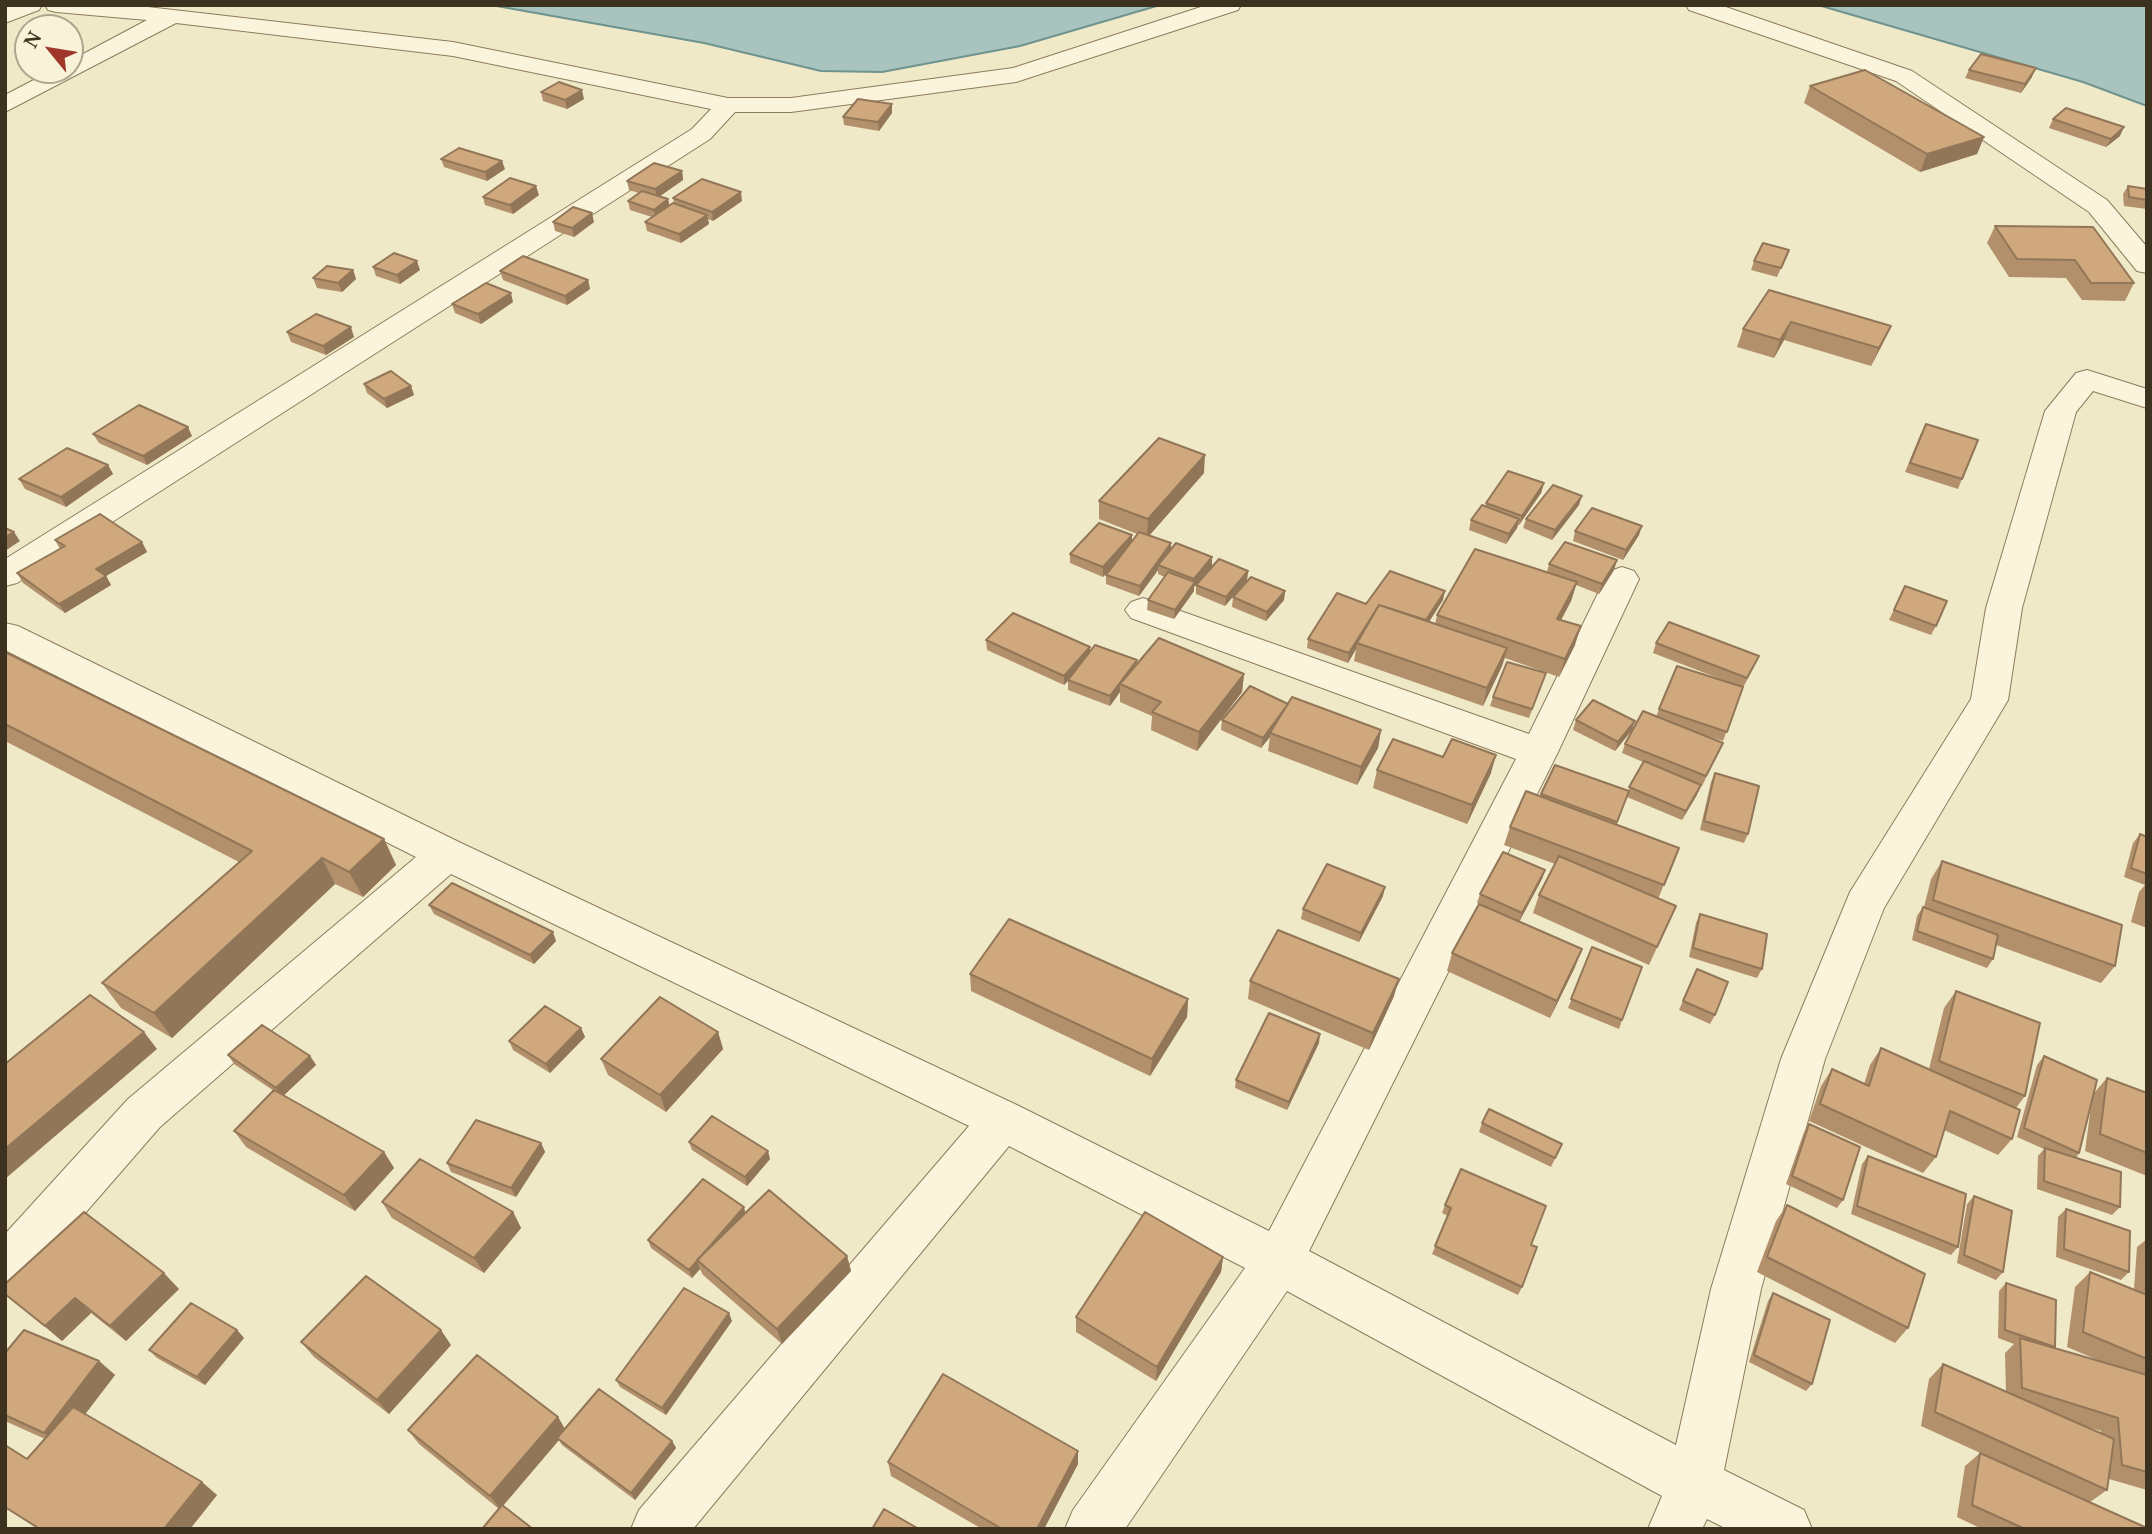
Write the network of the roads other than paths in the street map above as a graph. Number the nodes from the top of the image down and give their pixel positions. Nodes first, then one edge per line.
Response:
1 (32, 5) edge
2 (56, 5) edge
3 (1230, 5) edge
4 (1697, 5) edge
5 (5, 16) edge
6 (172, 16) junction
7 (5, 105) edge
8 (728, 105) junction
9 (2147, 265) edge
10 (2147, 399) edge
11 (5, 575) edge
12 (1622, 579) dead end
13 (1143, 610) dead end
14 (5, 635) edge
15 (1539, 752) junction
16 (447, 854) junction
17 (1003, 1120) junction
18 (1279, 1261) junction
19 (5, 1273) edge
20 (1685, 1506) edge
21 (659, 1529) edge
22 (1091, 1529) edge
23 (1785, 1529) edge

1 - 5 street
2 - 6 street
3 - 8 street
4 - 9 street
6 - 7 street
6 - 8 street
8 - 11 street
10 - 20 street
12 - 15 street
13 - 15 street
14 - 16 street
15 - 18 street
16 - 17 street
16 - 19 street
17 - 18 street
17 - 21 street
18 - 20 street
18 - 22 street
20 - 23 street

